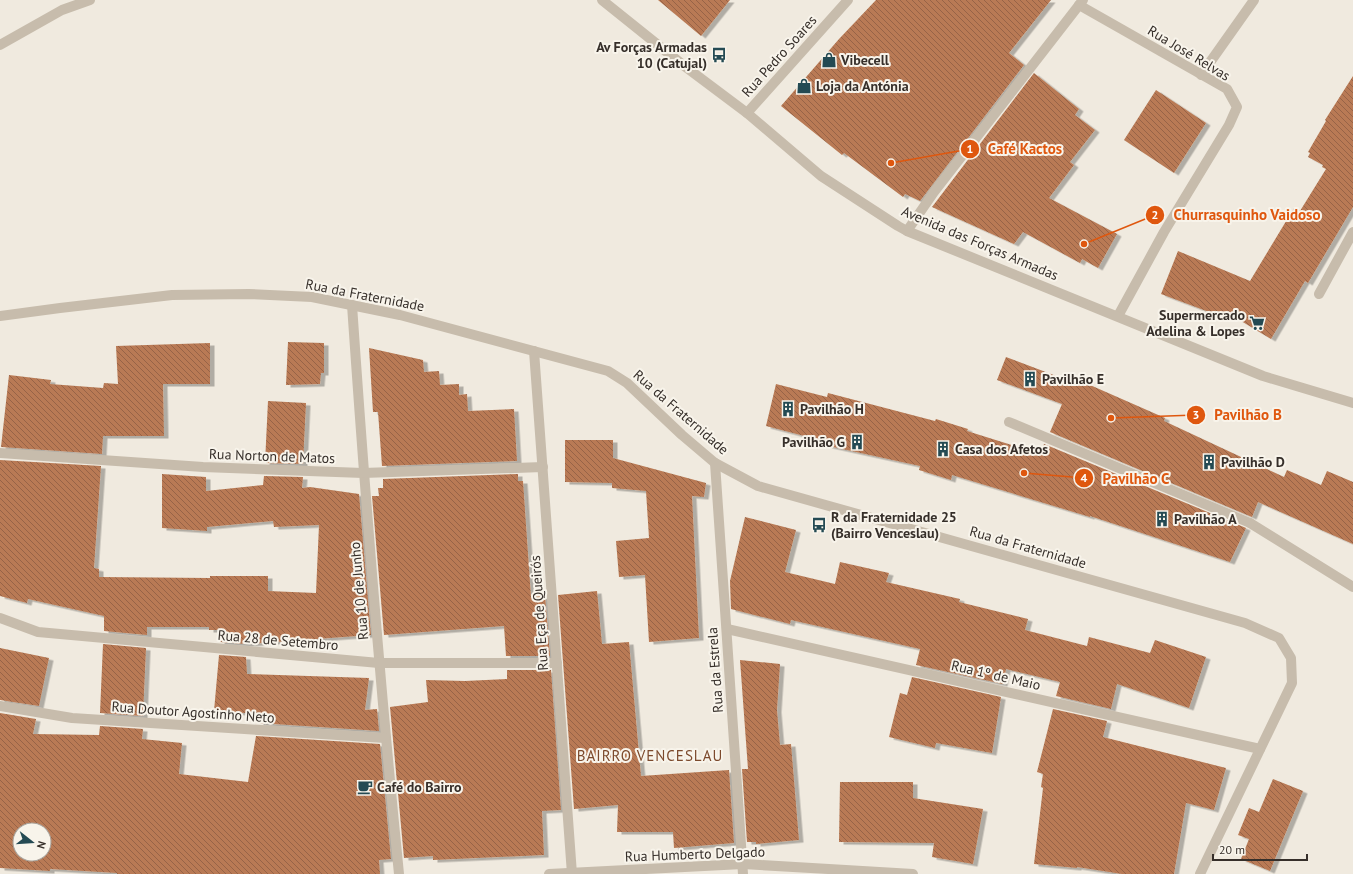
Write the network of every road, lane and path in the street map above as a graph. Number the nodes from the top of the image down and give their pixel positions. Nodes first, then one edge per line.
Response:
1 (90, 0) edge
2 (848, 0) edge
3 (1254, 0) edge
4 (608, 2) edge
5 (1081, 2) edge
6 (0, 45) edge
7 (1201, 75) junction
8 (747, 113) junction
9 (907, 231) junction
10 (1353, 232) edge
11 (1319, 294) dead end
12 (352, 305) junction
13 (0, 316) edge
14 (1118, 316) junction
15 (534, 351) junction
16 (1353, 403) edge
17 (1009, 422) dead end
18 (0, 453) edge
19 (715, 463) junction
20 (543, 467) junction
21 (363, 473) junction
22 (1353, 587) edge
23 (0, 618) edge
24 (726, 629) junction
25 (557, 662) junction
26 (379, 663) junction
27 (0, 706) edge
28 (385, 738) junction
29 (1260, 749) junction
30 (742, 864) junction
31 (572, 873) edge
32 (399, 874) edge
33 (549, 874) edge
34 (744, 874) edge
35 (913, 874) edge
36 (1200, 874) edge

1 - 6 street
2 - 8 street, Rua Pedro Soares
3 - 7 street
4 - 8 street, Avenida das Forças Armadas
5 - 7 street, Rua José Relvas
5 - 9 street
7 - 14 street, Rua José Relvas
8 - 9 street, Avenida das Forças Armadas
9 - 14 street, Avenida das Forças Armadas
10 - 11 street
12 - 13 street, Rua da Fraternidade
12 - 15 street, Rua da Fraternidade
12 - 21 street, Rua 10 de Junho
14 - 16 street, Avenida das Forças Armadas
15 - 19 street, Rua da Fraternidade
15 - 20 street, Rua Eça de Queirós
17 - 22 street
18 - 21 street, Rua Norton de Matos
19 - 24 street, Rua da Estrela
19 - 29 street, Rua da Fraternidade
20 - 21 street, Rua Norton de Matos
20 - 25 street, Rua Eça de Queirós
21 - 26 street, Rua 10 de Junho
23 - 26 street, Rua 28 de Setembro
24 - 29 street, Rua 1º de Maio
24 - 30 street, Rua da Estrela
25 - 26 street, Rua 28 de Setembro
25 - 31 street, Rua Eça de Queirós
26 - 28 street, Rua 10 de Junho
27 - 28 street, Rua Doutor Agostinho Neto
28 - 32 street, Rua 10 de Junho
29 - 36 street, Rua da Fraternidade
30 - 31 street, Rua Humberto Delgado
30 - 34 street, Rua da Estrela
30 - 35 street, Rua Humberto Delgado
31 - 33 street, Rua Humberto Delgado

